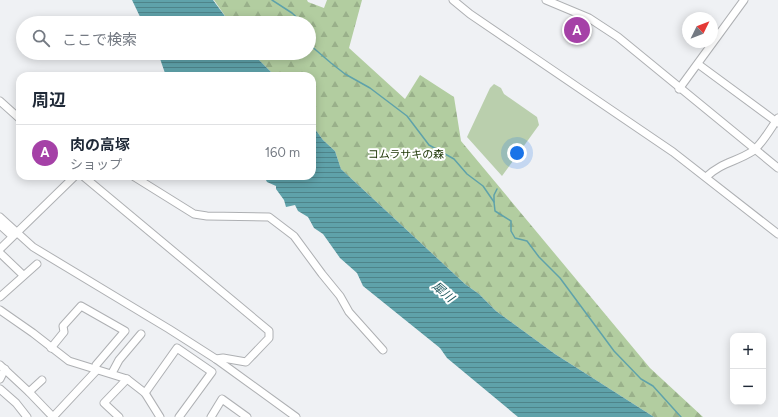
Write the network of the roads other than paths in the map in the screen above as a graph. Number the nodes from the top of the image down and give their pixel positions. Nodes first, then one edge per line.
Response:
1 (453, 0) edge
2 (546, 0) edge
3 (744, 0) edge
4 (698, 64) junction
5 (679, 89) junction
6 (0, 101) edge
7 (16, 115) edge
8 (777, 121) edge
9 (754, 150) junction
10 (778, 168) edge
11 (706, 177) junction
12 (71, 180) edge
13 (88, 180) edge
14 (139, 180) edge
15 (0, 217) edge
16 (0, 225) edge
17 (778, 234) edge
18 (14, 235) junction
19 (0, 249) edge
20 (0, 253) edge
21 (37, 264) dead end
22 (23, 276) junction
23 (0, 297) edge
24 (0, 310) edge
25 (141, 334) dead end
26 (51, 348) junction
27 (383, 350) dead end
28 (216, 359) junction
29 (2, 367) edge
30 (96, 371) junction
31 (112, 373) junction
32 (0, 379) edge
33 (127, 379) junction
34 (42, 380) dead end
35 (0, 389) edge
36 (29, 392) junction
37 (145, 393) junction
38 (28, 417) edge
39 (53, 417) edge
40 (119, 417) edge
41 (160, 417) edge
42 (179, 417) edge
43 (211, 417) edge
44 (247, 417) edge
45 (296, 417) edge

1 - 11 street
2 - 5 street
3 - 4 street
4 - 5 street
4 - 8 street
5 - 9 street
6 - 7 street
8 - 9 street
9 - 10 street
9 - 11 street
11 - 17 street
12 - 18 street
13 - 28 street
14 - 27 street
15 - 18 street
16 - 18 street
18 - 19 street
18 - 28 street
20 - 22 street
21 - 22 street
22 - 23 street
24 - 26 street
25 - 31 street
26 - 30 street
26 - 30 street
28 - 45 street
29 - 32 street
29 - 36 street
30 - 31 street
30 - 39 street
31 - 33 street
33 - 37 street
33 - 40 street
34 - 36 street
35 - 38 street
36 - 39 street
37 - 41 street
37 - 42 street
43 - 44 street

